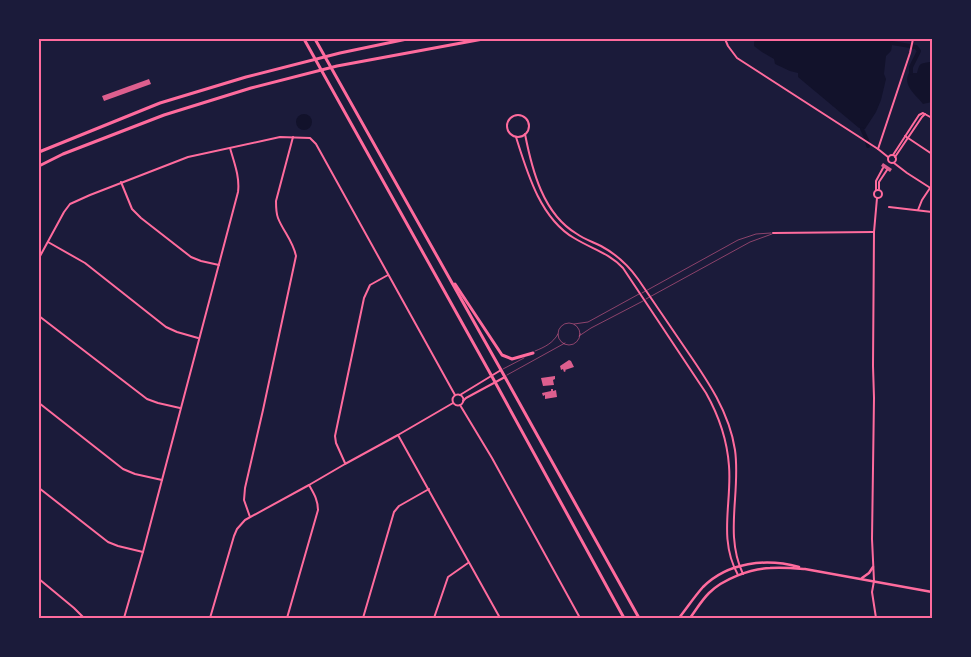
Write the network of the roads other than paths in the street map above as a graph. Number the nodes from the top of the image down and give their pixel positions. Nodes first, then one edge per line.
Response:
1 (304, 39) edge
2 (315, 39) edge
3 (407, 39) edge
4 (483, 39) edge
5 (725, 39) edge
6 (913, 40) edge
7 (925, 114) junction
8 (932, 118) edge
9 (525, 134) junction
10 (905, 136) junction
11 (293, 137) junction
12 (516, 137) junction
13 (908, 138) junction
14 (230, 148) junction
15 (878, 148) junction
16 (39, 152) edge
17 (932, 154) edge
18 (894, 156) junction
19 (888, 157) junction
20 (888, 162) junction
21 (893, 163) junction
22 (886, 164) dead end
23 (39, 166) edge
24 (889, 167) dead end
25 (883, 168) dead end
26 (887, 170) dead end
27 (121, 182) junction
28 (931, 188) edge
29 (878, 190) junction
30 (877, 198) junction
31 (889, 207) dead end
32 (918, 210) junction
33 (932, 212) edge
34 (874, 232) junction
35 (773, 233) junction
36 (48, 242) junction
37 (437, 256) junction
38 (39, 258) edge
39 (219, 265) junction
40 (388, 275) junction
41 (646, 290) junction
42 (641, 294) junction
43 (650, 297) junction
44 (644, 300) junction
45 (39, 316) edge
46 (574, 324) junction
47 (558, 334) junction
48 (579, 336) junction
49 (200, 338) junction
50 (565, 343) junction
51 (533, 353) junction
52 (501, 370) junction
53 (492, 376) junction
54 (504, 377) junction
55 (495, 382) junction
56 (460, 395) junction
57 (455, 396) junction
58 (463, 401) junction
59 (39, 403) edge
60 (453, 403) junction
61 (460, 405) junction
62 (180, 408) junction
63 (398, 435) junction
64 (345, 464) junction
65 (162, 480) junction
66 (309, 485) junction
67 (39, 488) edge
68 (429, 489) junction
69 (250, 517) junction
70 (143, 552) junction
71 (468, 563) junction
72 (739, 566) junction
73 (873, 567) junction
74 (734, 568) junction
75 (805, 569) junction
76 (743, 574) junction
77 (738, 575) junction
78 (39, 579) edge
79 (860, 579) junction
80 (874, 581) junction
81 (932, 592) edge
82 (84, 618) edge
83 (124, 618) edge
84 (210, 618) edge
85 (287, 618) edge
86 (363, 618) edge
87 (434, 618) edge
88 (500, 618) edge
89 (580, 618) edge
90 (624, 618) edge
91 (639, 618) edge
92 (679, 618) edge
93 (690, 618) edge
94 (876, 618) edge

1 - 53 main road
2 - 37 main road
3 - 16 main road
4 - 23 main road
5 - 15 street
6 - 15 street
7 - 8 street
7 - 10 street
7 - 13 street
9 - 12 street
9 - 12 street
9 - 41 street
10 - 13 street
10 - 18 street
11 - 14 street
11 - 40 street
11 - 69 street
12 - 42 street
13 - 17 street
13 - 18 street
14 - 27 street
14 - 39 street
15 - 19 street
18 - 19 street
18 - 21 street
19 - 20 street
20 - 21 street
20 - 22 street
21 - 24 street
21 - 28 street
25 - 29 street
26 - 29 street
27 - 36 street
27 - 39 street
28 - 32 street
29 - 30 street
29 - 30 street
30 - 34 street
31 - 32 street
32 - 33 street
34 - 35 street
34 - 73 street
35 - 41 lane
35 - 43 lane
36 - 38 street
36 - 49 street
37 - 51 main road
37 - 52 main road
39 - 49 street
40 - 57 street
40 - 64 street
41 - 42 lane
41 - 43 street
42 - 44 street
42 - 46 lane
43 - 44 lane
43 - 72 street
44 - 48 lane
44 - 74 street
45 - 62 street
46 - 47 lane
46 - 48 lane
47 - 50 lane
47 - 51 lane
48 - 50 lane
49 - 62 street
50 - 54 lane
51 - 52 lane
52 - 53 street
52 - 54 main road
53 - 55 main road
53 - 56 street
54 - 55 street
54 - 91 main road
55 - 58 street
55 - 90 main road
56 - 57 street
56 - 58 street
57 - 60 street
58 - 61 street
59 - 65 street
60 - 61 street
60 - 63 street
61 - 89 street
62 - 65 street
63 - 64 street
63 - 68 street
64 - 66 street
65 - 70 street
66 - 69 street
66 - 85 street
67 - 70 street
68 - 71 street
68 - 86 street
69 - 84 street
70 - 83 street
71 - 87 street
71 - 88 street
72 - 74 main road
72 - 75 main road
72 - 76 street
73 - 79 main road
73 - 80 street
74 - 77 street
74 - 92 main road
75 - 76 main road
75 - 79 main road
76 - 77 main road
77 - 93 main road
78 - 82 street
79 - 80 main road
80 - 81 main road
80 - 94 street

